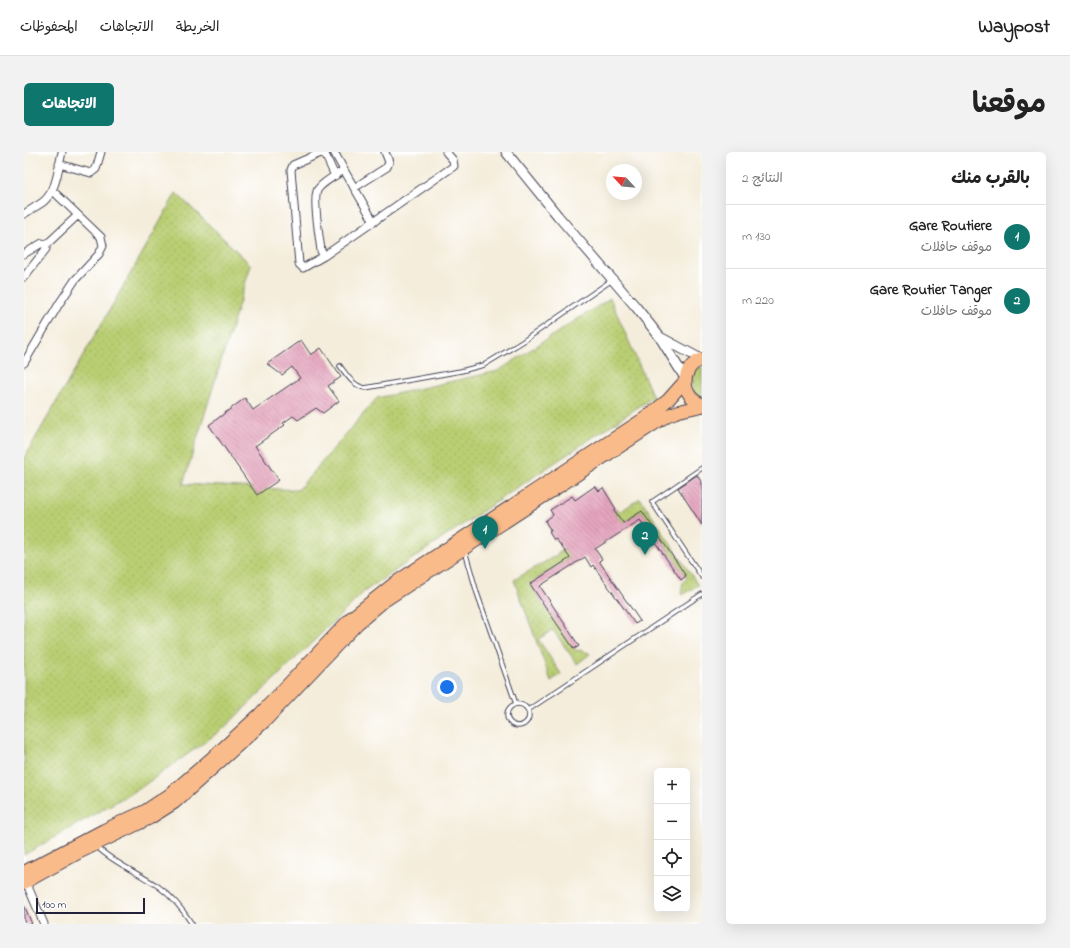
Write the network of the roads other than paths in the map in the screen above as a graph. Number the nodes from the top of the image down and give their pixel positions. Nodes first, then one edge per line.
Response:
1 (62, 152) edge
2 (101, 152) edge
3 (323, 152) edge
4 (334, 152) edge
5 (385, 152) edge
6 (446, 152) edge
7 (506, 152) edge
8 (60, 164) junction
9 (344, 170) junction
10 (335, 176) junction
11 (354, 188) junction
12 (52, 190) junction
13 (24, 214) edge
14 (78, 215) junction
15 (374, 222) junction
16 (46, 245) junction
17 (24, 254) edge
18 (324, 256) junction
19 (24, 277) edge
20 (612, 279) junction
21 (659, 336) junction
22 (702, 359) edge
23 (24, 362) edge
24 (340, 366) dead end
25 (685, 379) junction
26 (702, 405) edge
27 (702, 468) edge
28 (464, 548) junction
29 (702, 577) edge
30 (702, 594) edge
31 (516, 704) junction
32 (528, 710) junction
33 (94, 845) junction
34 (25, 879) edge
35 (44, 924) edge
36 (192, 924) edge

1 - 8 street
2 - 8 street
3 - 10 street
3 - 18 street
4 - 9 street
5 - 11 street
6 - 15 street
7 - 20 street
8 - 12 street
9 - 10 street
9 - 11 street
10 - 18 street
11 - 15 street
12 - 13 street
12 - 14 street
14 - 16 street
14 - 23 street
15 - 18 street
16 - 17 street
16 - 19 street
20 - 21 street
20 - 24 lane
21 - 22 street
21 - 25 street
22 - 25 main road
25 - 26 main road
25 - 34 main road
26 - 28 main road
27 - 29 lane
28 - 31 lane
28 - 33 main road
30 - 32 lane
31 - 32 lane
31 - 32 lane
33 - 34 main road
33 - 36 lane
34 - 35 street

